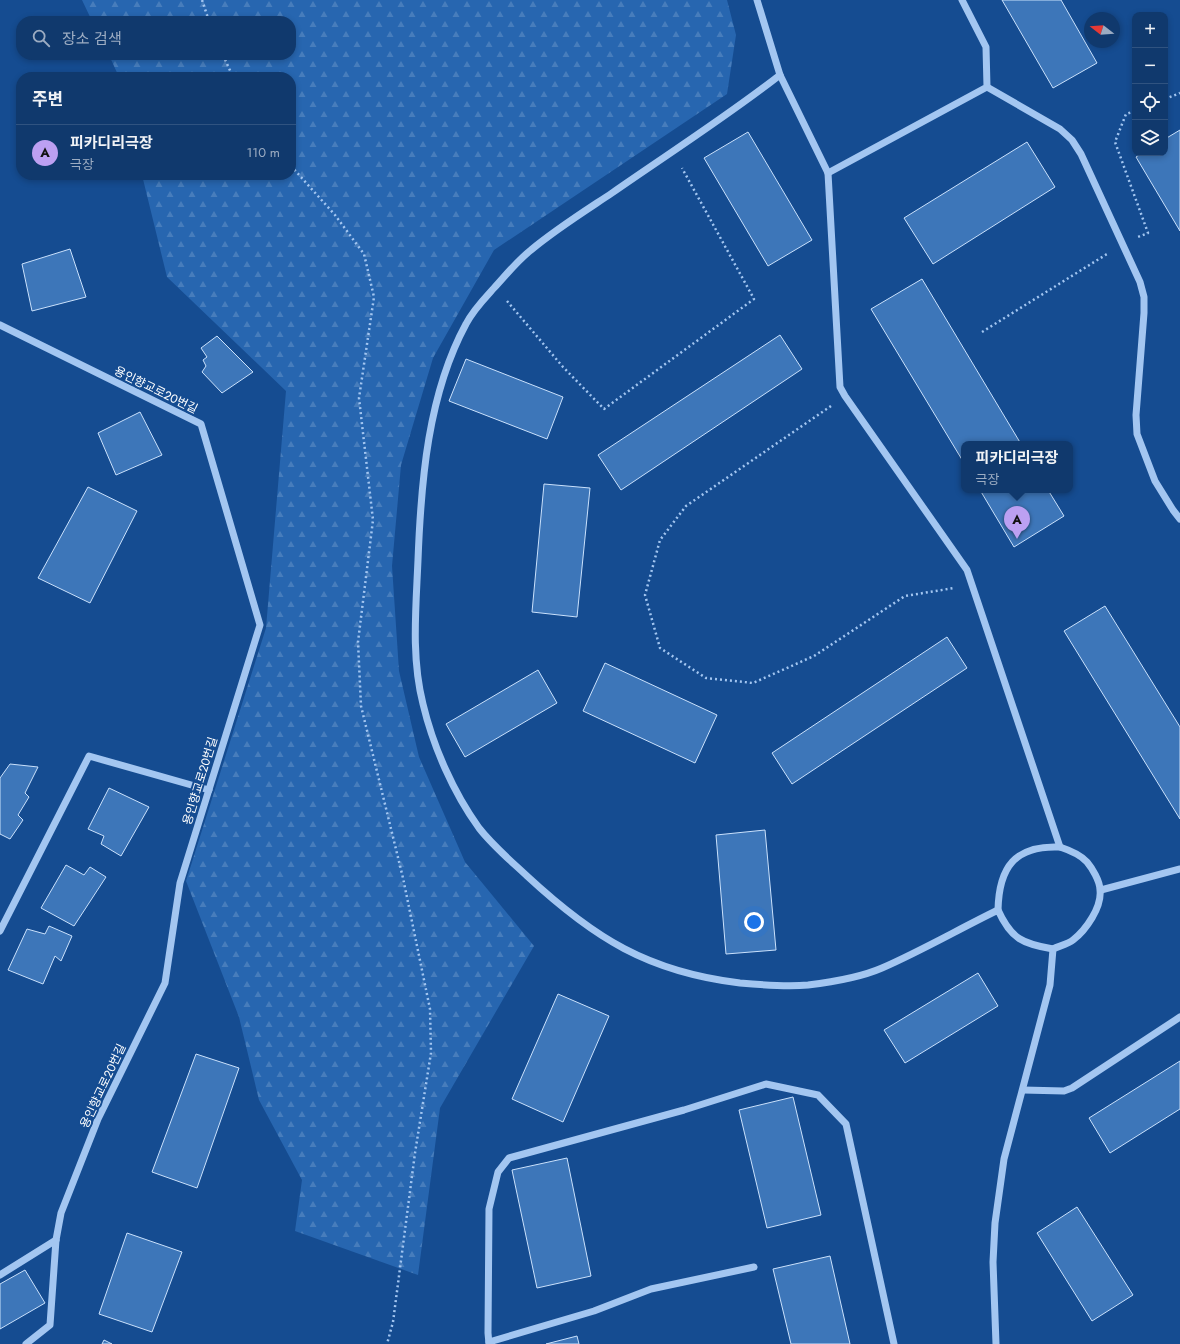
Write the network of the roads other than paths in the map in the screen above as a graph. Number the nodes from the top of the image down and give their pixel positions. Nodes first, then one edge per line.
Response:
1 (757, 0) edge
2 (962, 0) edge
3 (780, 75) junction
4 (987, 88) junction
5 (828, 173) junction
6 (0, 325) edge
7 (1180, 519) edge
8 (209, 790) junction
9 (1060, 847) junction
10 (1180, 869) edge
11 (1100, 890) junction
12 (998, 910) junction
13 (0, 931) edge
14 (1053, 948) junction
15 (1180, 1017) edge
16 (1023, 1090) junction
17 (56, 1240) junction
18 (754, 1267) dead end
19 (0, 1275) edge
20 (489, 1343) edge
21 (26, 1344) edge
22 (894, 1344) edge
23 (996, 1344) edge

1 - 3 street
2 - 4 street
3 - 5 street
3 - 12 street
4 - 5 street
4 - 7 street
5 - 9 street
6 - 8 street, 용인향교로20번길
8 - 13 street
8 - 17 street, 용인향교로20번길
9 - 11 street
9 - 12 street
10 - 11 street
11 - 14 street
12 - 14 street
14 - 16 street
15 - 16 street
16 - 23 street
17 - 19 street
17 - 21 street, 용인향교로20번길
18 - 20 street
20 - 22 street

